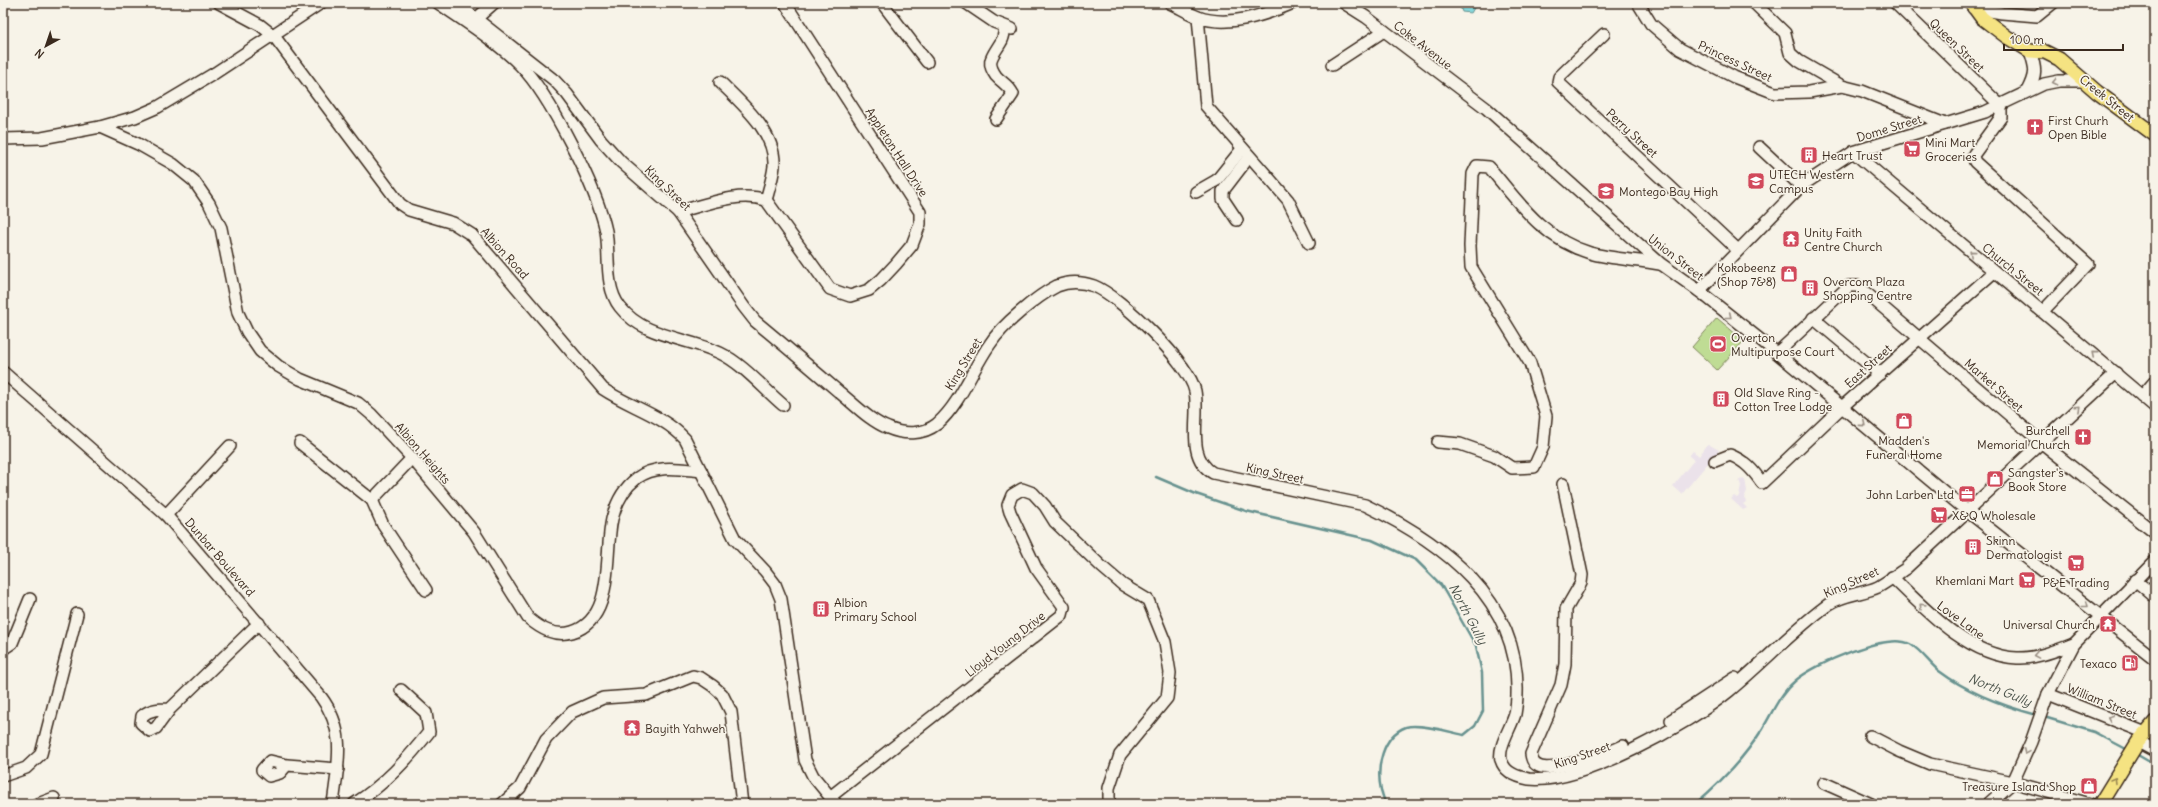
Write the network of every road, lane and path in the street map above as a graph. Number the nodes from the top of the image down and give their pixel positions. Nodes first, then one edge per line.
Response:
1 (219, 3) edge
2 (321, 3) edge
3 (438, 3) edge
4 (456, 3) edge
5 (494, 3) edge
6 (785, 3) edge
7 (882, 3) edge
8 (966, 3) edge
9 (1170, 3) edge
10 (1344, 3) edge
11 (1638, 3) edge
12 (1754, 3) edge
13 (1895, 3) edge
14 (2053, 3) edge
15 (1287, 4) edge
16 (1972, 5) edge
17 (1198, 17) junction
18 (477, 18) junction
19 (1384, 31) junction
20 (1604, 34) dead end
21 (274, 36) junction
22 (2030, 51) junction
23 (927, 62) dead end
24 (1332, 65) dead end
25 (2084, 81) junction
26 (720, 82) dead end
27 (1842, 86) junction
28 (2028, 91) junction
29 (2001, 106) junction
30 (1486, 108) joint
31 (996, 118) dead end
32 (1945, 124) junction
33 (100, 127) junction
34 (2155, 135) edge
35 (3, 139) edge
36 (1760, 147) dead end
37 (1853, 152) junction
38 (1246, 153) junction
39 (1801, 186) junction
40 (1196, 192) dead end
41 (766, 200) junction
42 (678, 212) junction
43 (1237, 220) dead end
44 (1309, 243) dead end
45 (1738, 250) junction
46 (1661, 264) junction
47 (1994, 272) junction
48 (1699, 291) junction
49 (2043, 311) junction
50 (1813, 318) junction
51 (1919, 338) junction
52 (1777, 353) junction
53 (3, 372) edge
54 (2116, 372) junction
55 (1880, 374) junction
56 (2155, 381) edge
57 (2142, 396) junction
58 (783, 405) dead end
59 (1842, 407) junction
60 (2155, 407) edge
61 (1438, 442) dead end
62 (300, 443) dead end
63 (2042, 443) junction
64 (230, 446) dead end
65 (412, 458) junction
66 (1715, 461) dead end
67 (702, 471) junction
68 (1563, 484) dead end
69 (372, 500) junction
70 (1967, 511) junction
71 (166, 515) junction
72 (2155, 533) edge
73 (2155, 562) edge
74 (1892, 577) junction
75 (2135, 580) junction
76 (426, 590) dead end
77 (2155, 597) edge
78 (30, 599) dead end
79 (77, 614) dead end
80 (2101, 616) junction
81 (259, 623) junction
82 (2074, 644) junction
83 (3, 649) edge
84 (1764, 658) junction
85 (2155, 659) edge
86 (401, 690) dead end
87 (2048, 694) junction
88 (170, 708) dead end
89 (799, 718) joint
90 (2155, 722) edge
91 (1870, 736) dead end
92 (2136, 745) junction
93 (2155, 751) edge
94 (287, 765) dead end
95 (338, 769) junction
96 (3, 776) edge
97 (2013, 782) junction
98 (1824, 784) dead end
99 (54, 798) dead end
100 (833, 800) edge
101 (38, 804) edge
102 (333, 804) edge
103 (354, 804) edge
104 (502, 804) edge
105 (742, 804) edge
106 (1109, 804) edge
107 (1871, 804) edge
108 (1988, 804) edge
109 (2090, 804) edge
110 (2100, 804) edge

1 - 21 street, Albion Road
2 - 21 street
3 - 58 street
4 - 18 street, King Street
5 - 18 street
6 - 41 street, Appleton Hall Drive
7 - 23 street
8 - 31 street
9 - 17 street
10 - 19 street, Coke Avenue
11 - 27 street, Princess Street
12 - 27 street, Princess Street
13 - 29 street, Queen Street
14 - 16 street
15 - 17 street
16 - 22 main road
17 - 38 street
18 - 42 street, King Street
19 - 24 street
19 - 30 street, Coke Avenue
20 - 45 street, Perry Street
21 - 33 street
21 - 67 street, Albion Road
22 - 25 main road, Creek Street
22 - 28 street
25 -> 28 street, Dome Street
25 - 34 main road, Creek Street
26 - 41 street
27 - 32 street, Princess Street
28 - 29 street, Dome Street
29 - 32 street, Dome Street
29 - 49 street
30 - 46 street, Union Street
32 - 37 street, Dome Street
33 - 35 street
33 - 65 street, Albion Heights
36 - 39 street
37 - 39 street, Dome Street
47 -> 37 street, Church Street
38 - 40 street
38 - 43 street
38 - 44 street
39 - 45 street, Dome Street
41 - 42 street
42 - 84 street, King Street
45 - 48 street, Dome Street
46 - 48 street, Union Street
46 - 61 street
47 - 49 street, Church Street
47 - 51 street, East Street
48 -> 52 street, Union Street
54 -> 49 street, Church Street
50 - 51 street, Market Street
50 - 52 street
50 - 55 street
51 - 55 street, East Street
51 - 63 street, Market Street
52 - 59 street, Union Street
53 - 71 street, Dunbar Boulevard
54 - 57 street, Church Street
63 -> 54 street, King Street
55 - 59 street, East Street
56 - 57 street
57 - 60 street, Church Street
59 - 66 street, East Street
59 -> 70 street, Union Street
62 - 69 street
63 - 70 street, King Street
63 - 72 street, Market Street
64 - 71 street
65 - 67 street, Albion Heights
65 - 69 street
67 - 89 street, Albion Road
68 - 84 street
69 - 76 street
70 - 74 street, King Street
70 -> 80 street, Union Street
71 - 81 street, Dunbar Boulevard
73 - 75 street
82 -> 74 street, Love Lane
74 - 84 street, King Street
75 - 77 street
75 - 80 street
78 - 83 street
79 - 96 street
80 - 82 street
80 - 85 street, Union Street
81 - 88 street
81 - 95 street, Dunbar Boulevard
82 - 87 street
86 - 103 street
92 -> 87 street, William Street
87 -> 97 street
89 - 100 street, Lloyd Young Drive
90 - 92 main road
91 - 97 street
92 - 93 street, William Street
110 -> 92 main road
94 - 95 street
95 - 102 street, Dunbar Boulevard
97 - 108 street
97 - 109 street
98 - 107 street
99 - 101 street
100 - 106 street, Lloyd Young Drive
104 - 105 street

